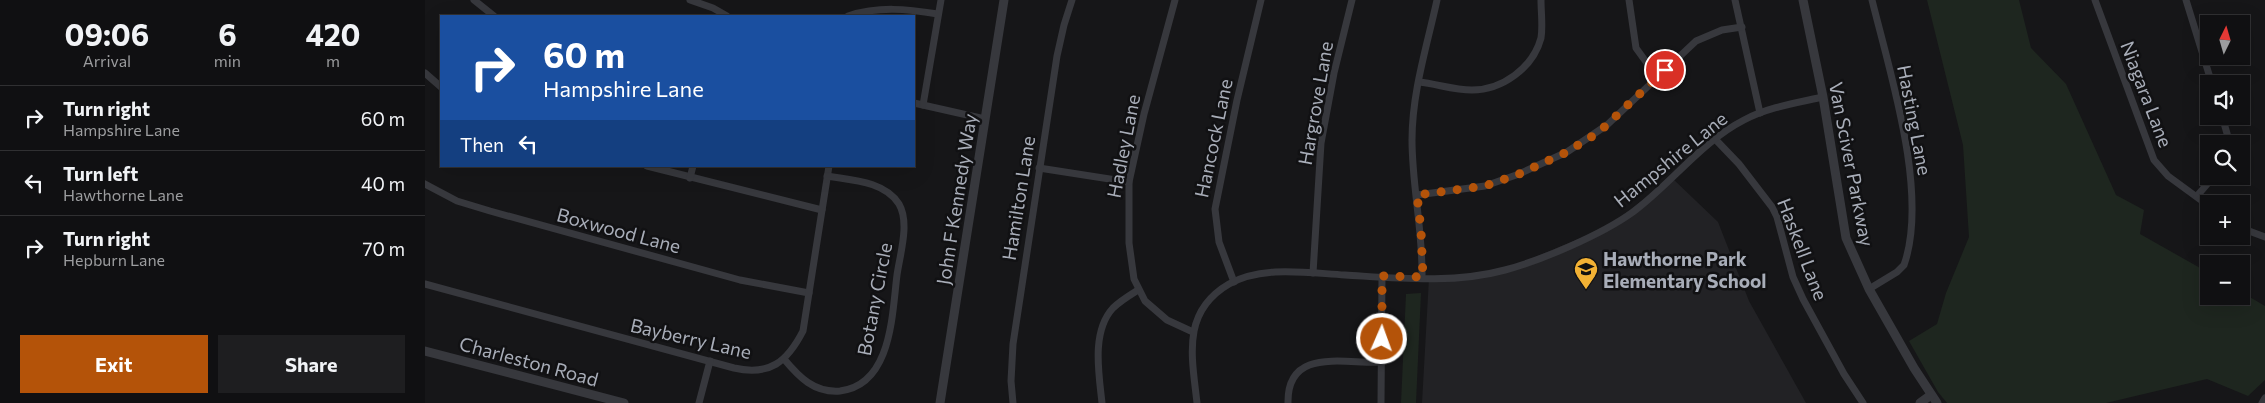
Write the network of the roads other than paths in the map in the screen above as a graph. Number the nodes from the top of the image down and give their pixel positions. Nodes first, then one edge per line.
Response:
1 (475, 0) edge
2 (690, 0) edge
3 (941, 0) edge
4 (1004, 0) edge
5 (1072, 0) edge
6 (1175, 0) edge
7 (1261, 0) edge
8 (1352, 0) edge
9 (1437, 0) edge
10 (1541, 0) edge
11 (1629, 0) edge
12 (1735, 0) edge
13 (1803, 0) edge
14 (1872, 0) edge
15 (2095, 0) edge
16 (2187, 0) edge
17 (938, 14) junction
18 (493, 15) edge
19 (725, 15) edge
20 (852, 15) edge
21 (1742, 27) junction
22 (425, 73) edge
23 (2209, 75) edge
24 (1657, 77) junction
25 (1419, 82) junction
26 (440, 86) edge
27 (1823, 97) junction
28 (915, 103) edge
29 (923, 105) junction
30 (1760, 113) junction
31 (985, 119) junction
32 (1716, 140) junction
33 (651, 167) edge
34 (693, 167) edge
35 (829, 167) edge
36 (1039, 168) junction
37 (827, 176) junction
38 (690, 178) junction
39 (1129, 182) junction
40 (425, 184) edge
41 (2207, 185) edge
42 (1417, 195) junction
43 (2197, 196) junction
44 (2200, 198) edge
45 (821, 210) junction
46 (2250, 231) edge
47 (2265, 237) edge
48 (1313, 273) junction
49 (1382, 276) junction
50 (1423, 277) junction
51 (1234, 282) junction
52 (425, 284) edge
53 (1869, 289) junction
54 (1138, 290) junction
55 (809, 293) junction
56 (1193, 332) junction
57 (425, 351) edge
58 (784, 359) junction
59 (710, 361) junction
60 (1381, 362) junction
61 (1931, 395) junction
62 (2265, 398) edge
63 (624, 403) edge
64 (699, 403) edge
65 (941, 403) edge
66 (1013, 403) edge
67 (1102, 403) edge
68 (1197, 403) edge
69 (1288, 403) edge
70 (1381, 403) edge
71 (1863, 403) edge
72 (1920, 403) edge
73 (1937, 403) edge
74 (2262, 403) edge

1 - 18 street
2 - 19 street
3 - 17 street
4 - 31 street, John F Kennedy Way
5 - 36 street, Hamilton Lane
6 - 39 street, Hadley Lane
7 - 51 street, Hancock Lane
8 - 48 street, Hargrove Lane
9 - 25 street
10 - 25 street
11 - 24 street
12 - 21 street
13 - 27 street, Van Sciver Parkway
14 - 53 street, Hasting Lane
15 - 43 street, Niagara Lane
16 - 23 street
17 - 20 street
17 - 29 street
21 - 24 street
21 - 30 street
22 - 26 street
24 - 42 street
25 - 42 street
27 - 30 street, Hampshire Lane
27 - 53 street, Van Sciver Parkway
28 - 29 street
29 - 31 street
30 - 32 street, Hampshire Lane
31 - 65 street, John F Kennedy Way
32 - 50 street, Hampshire Lane
32 - 71 street, Haskell Lane
33 - 38 street
34 - 38 street
35 - 37 street
36 - 39 street
36 - 66 street, Hamilton Lane
37 - 45 street
37 - 58 street, Botany Circle
38 - 45 street
39 - 54 street, Hadley Lane
40 - 55 street, Boxwood Lane
41 - 43 street
42 - 50 street
43 - 44 street, Niagara Lane
45 - 55 street
46 - 47 street
48 - 49 street, Hampshire Lane
48 - 51 street, Hampshire Lane
49 - 50 street, Hampshire Lane
49 - 60 street
51 - 56 street, Hampshire Lane
52 - 59 street, Bayberry Lane
53 - 61 street, Van Sciver Parkway
54 - 56 street, Hadley Lane
54 - 67 street
55 - 58 street
56 - 68 street, Hampshire Lane
57 - 63 street, Charleston Road
58 - 59 street, Bayberry Lane
59 - 64 street
60 - 69 street
60 - 70 street
61 - 72 street
61 - 73 street, Van Sciver Parkway
62 - 74 street

